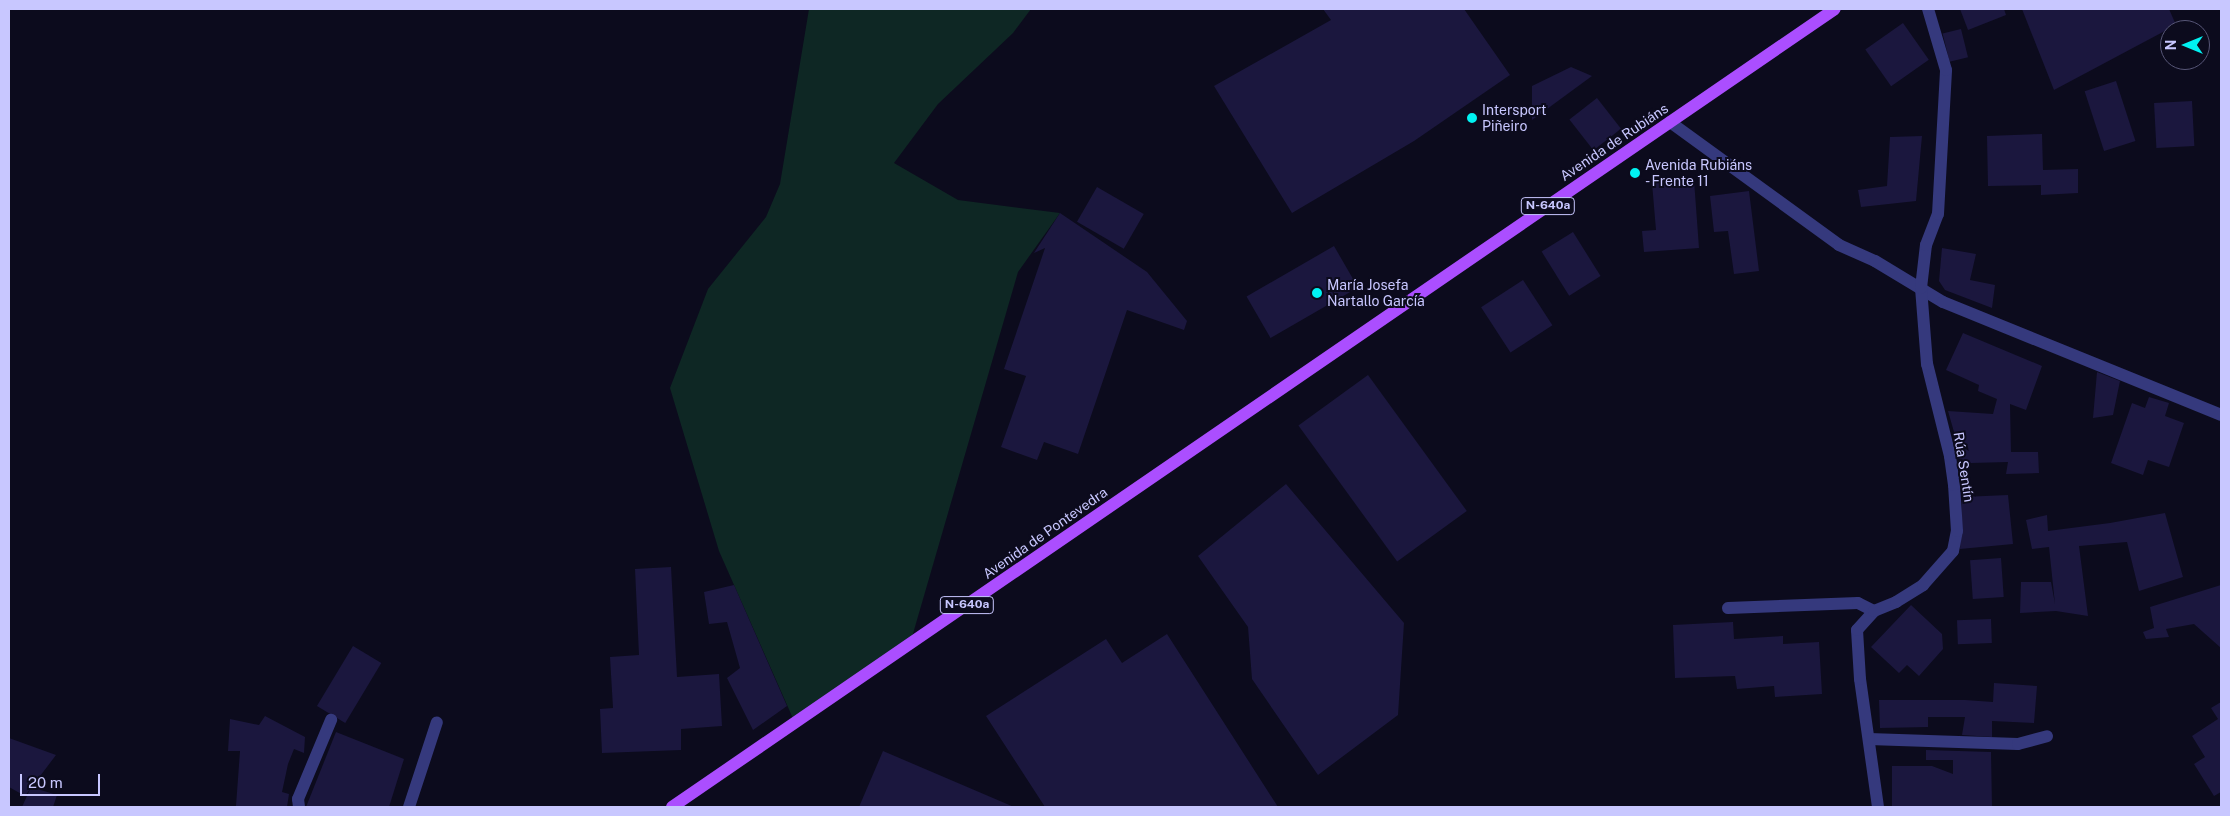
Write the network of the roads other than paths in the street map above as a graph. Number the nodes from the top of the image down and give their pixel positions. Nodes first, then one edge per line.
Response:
1 (1835, 9) edge
2 (1928, 9) edge
3 (1670, 122) junction
4 (1921, 288) junction
5 (1261, 402) joint
6 (2221, 415) edge
7 (1728, 608) dead end
8 (1874, 611) junction
9 (331, 720) dead end
10 (437, 722) dead end
11 (2047, 736) dead end
12 (1869, 740) junction
13 (299, 807) edge
14 (408, 807) edge
15 (672, 807) edge
16 (1878, 807) edge

1 - 3 main road, Avenida de Rubiáns / N-640a
2 - 4 street, Rúa Sentín
3 - 4 street
3 - 5 main road, Avenida de Rubiáns / N-640a
4 - 6 street
4 - 8 street, Rúa Sentín
5 - 15 main road, Avenida de Pontevedra / N-640a
7 - 8 street
8 - 12 street, Rúa Sentín
9 - 13 street
10 - 14 street
11 - 12 street
12 - 16 street, Rúa Sentín

